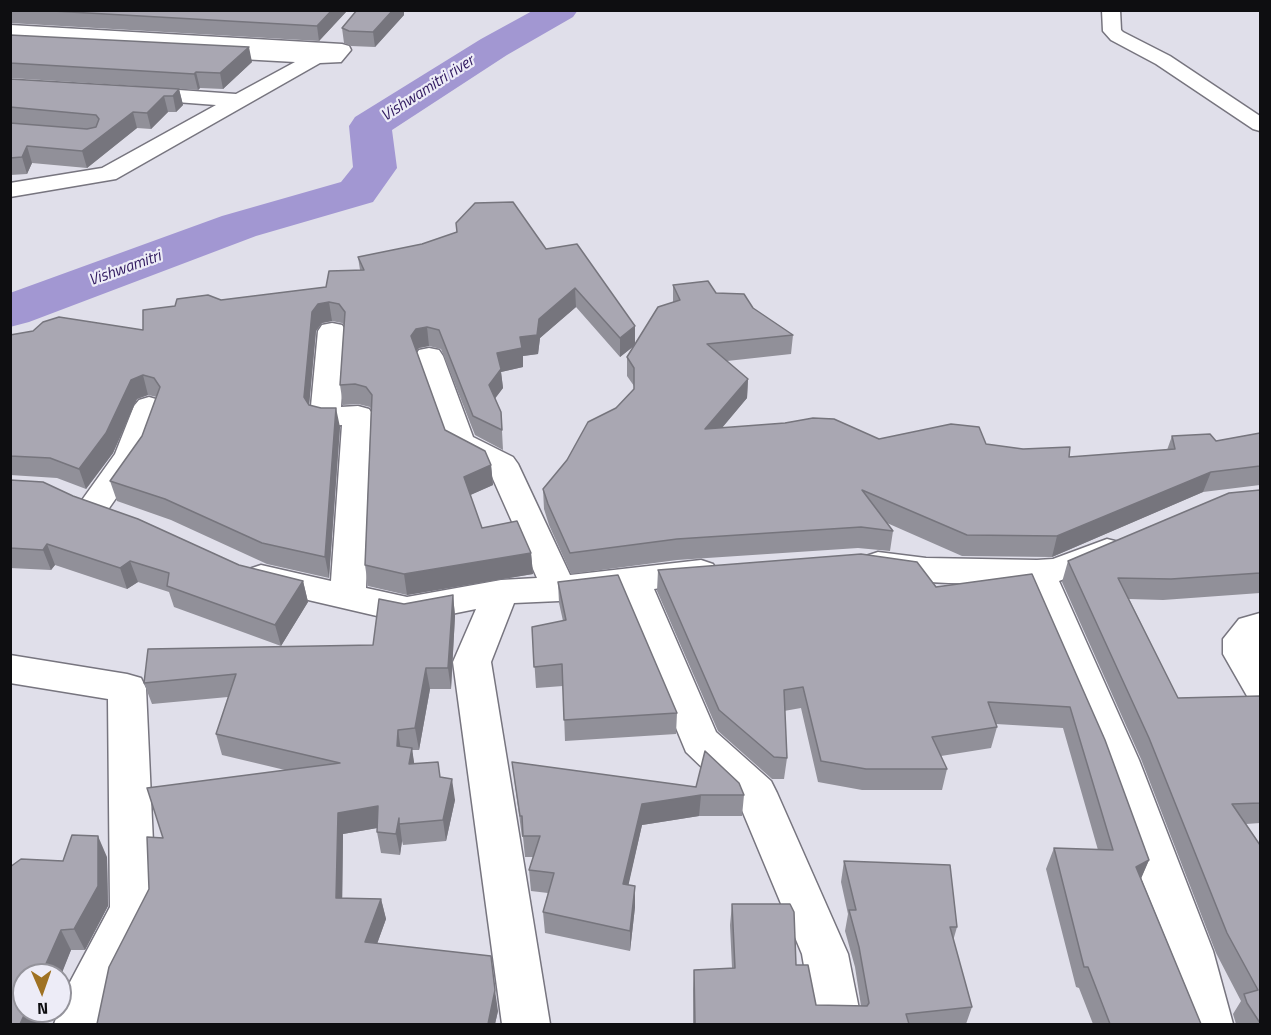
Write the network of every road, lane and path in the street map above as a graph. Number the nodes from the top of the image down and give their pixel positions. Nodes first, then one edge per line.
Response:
1 (1111, 10) edge
2 (10, 30) edge
3 (342, 32) edge
4 (10, 41) edge
5 (116, 41) junction
6 (323, 53) junction
7 (116, 91) edge
8 (242, 101) junction
9 (1260, 125) edge
10 (10, 190) edge
11 (332, 331) dead end
12 (429, 356) dead end
13 (149, 406) dead end
14 (126, 518) edge
15 (1140, 535) edge
16 (847, 562) edge
17 (237, 567) edge
18 (734, 570) edge
19 (1037, 572) junction
20 (632, 579) junction
21 (559, 590) junction
22 (501, 592) junction
23 (348, 596) junction
24 (1260, 626) edge
25 (10, 669) edge
26 (1260, 686) edge
27 (78, 1024) edge
28 (526, 1024) edge
29 (838, 1024) edge
30 (1209, 1024) edge

1 - 9 street
2 - 5 street
3 - 6 street
4 - 5 street
5 - 6 street
6 - 8 street
7 - 8 street
8 - 10 street
11 - 23 street
12 - 21 street
13 - 14 street
15 - 19 street
16 - 19 street
17 - 23 street
18 - 20 street
19 - 30 street
20 - 21 street
20 - 29 street
21 - 22 street
22 - 23 street
22 - 28 street
24 - 26 street
25 - 27 street

